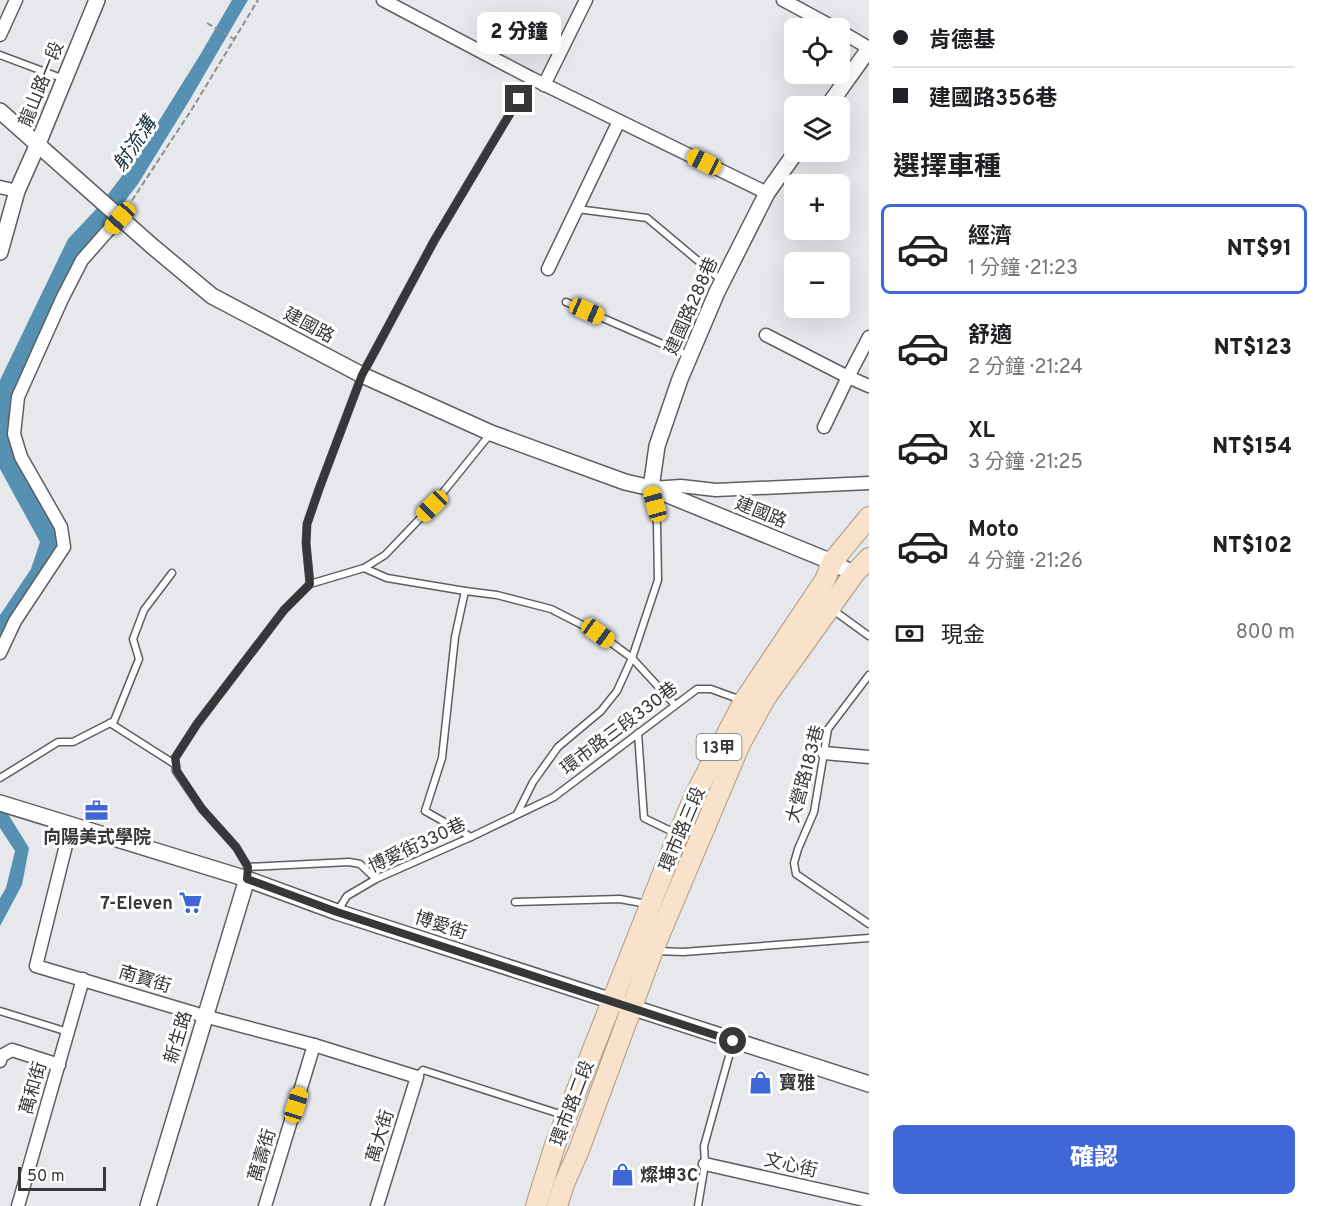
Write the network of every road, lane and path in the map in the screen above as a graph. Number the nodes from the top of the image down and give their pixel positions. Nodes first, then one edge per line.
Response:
1 (16, 0) edge
2 (97, 0) edge
3 (258, 0) edge
4 (383, 0) edge
5 (586, 0) edge
6 (783, 0) edge
7 (816, 18) edge
8 (207, 23) dead end
9 (0, 35) edge
10 (850, 37) edge
11 (234, 39) junction
12 (869, 48) edge
13 (0, 55) edge
14 (531, 78) junction
15 (65, 79) junction
16 (544, 85) junction
17 (835, 96) edge
18 (0, 111) edge
19 (619, 121) junction
20 (37, 146) junction
21 (789, 162) edge
22 (0, 187) edge
23 (17, 191) junction
24 (767, 193) junction
25 (577, 209) junction
26 (119, 216) junction
27 (0, 252) edge
28 (548, 269) dead end
29 (722, 282) junction
30 (567, 302) dead end
31 (766, 335) dead end
32 (869, 337) edge
33 (690, 356) junction
34 (362, 375) junction
35 (848, 377) junction
36 (869, 386) edge
37 (824, 427) dead end
38 (491, 433) junction
39 (869, 483) edge
40 (651, 488) junction
41 (869, 517) edge
42 (869, 558) edge
43 (832, 562) junction
44 (364, 568) junction
45 (172, 573) dead end
46 (854, 574) junction
47 (310, 584) junction
48 (465, 591) junction
49 (830, 608) junction
50 (869, 636) edge
51 (0, 653) edge
52 (632, 658) junction
53 (869, 675) edge
54 (744, 701) junction
55 (675, 705) junction
56 (110, 723) junction
57 (638, 733) junction
58 (824, 753) junction
59 (869, 758) edge
60 (176, 765) junction
61 (0, 778) edge
62 (0, 792) edge
63 (4, 804) edge
64 (516, 814) junction
65 (71, 825) junction
66 (678, 835) junction
67 (471, 837) junction
68 (247, 873) junction
69 (376, 879) junction
70 (515, 902) dead end
71 (650, 905) junction
72 (337, 912) junction
73 (869, 924) edge
74 (869, 938) edge
75 (653, 950) junction
76 (82, 979) junction
77 (612, 1001) junction
78 (631, 1008) junction
79 (0, 1011) edge
80 (204, 1016) junction
81 (68, 1032) junction
82 (733, 1041) junction
83 (314, 1045) junction
84 (0, 1061) edge
85 (59, 1065) junction
86 (417, 1077) junction
87 (869, 1084) edge
88 (567, 1116) junction
89 (705, 1164) junction
90 (869, 1201) edge
91 (18, 1206) edge
92 (147, 1206) edge
93 (265, 1206) edge
94 (377, 1206) edge
95 (536, 1206) edge
96 (557, 1206) edge
97 (698, 1206) edge

1 - 9 street
2 - 15 street, 龍山路一段
3 - 11 path
4 - 14 street
5 - 16 street
6 - 7 street
8 - 11 path
10 - 12 street
11 - 26 path
12 - 17 street
13 - 15 lane
14 - 16 street
14 - 34 lane
15 - 20 street, 龍山路一段
16 - 19 street
18 - 20 street, 建國路
19 - 24 street
19 - 25 street
20 - 23 street, 龍山路一段
20 - 26 street, 建國路
21 - 24 street, 建國路288巷
22 - 23 street
23 - 27 street, 龍山路一段
24 - 29 street, 建國路288巷
25 - 28 street
25 - 29 lane
26 - 34 street, 建國路
26 - 51 street
29 - 33 street, 建國路288巷
30 - 33 lane
31 - 35 street
32 - 35 street
33 - 40 street, 建國路288巷
34 - 38 street, 建國路
34 - 47 lane
35 - 36 street
35 - 37 street
38 - 40 street, 建國路
38 - 44 lane
39 - 40 street, 建國路
40 - 43 street, 建國路
40 - 52 lane
41 - 43 main road, 環市路三段 / 13甲
42 - 46 main road, 環市路三段 / 13甲
43 - 46 street, 建國路
43 - 54 main road, 環市路三段 / 13甲
44 - 47 lane
44 - 48 lane
45 - 56 lane
46 - 49 main road, 環市路三段 / 13甲
47 - 60 lane
48 - 52 lane
48 - 67 lane
49 - 50 lane
49 - 75 main road, 環市路三段 / 13甲
52 - 55 lane
52 - 64 lane
53 - 58 lane, 大營路183巷
54 - 55 lane, 環市路三段330巷
54 - 66 main road, 環市路三段 / 13甲
55 - 57 lane, 環市路三段330巷
56 - 60 lane
56 - 61 lane
57 - 64 lane, 環市路三段330巷
57 - 66 lane
58 - 59 street
58 - 73 lane, 大營路183巷
60 - 68 lane
62 - 63 street
63 - 65 street, 博愛街
64 - 67 lane, 博愛街330巷
65 - 68 street, 博愛街
65 - 76 street, 南寶街
66 - 71 main road, 環市路三段 / 13甲
67 - 69 lane, 博愛街330巷
68 - 69 lane
68 - 72 street, 博愛街
68 - 80 street, 新生路
69 - 72 lane, 博愛街330巷
70 - 71 lane
71 - 77 main road, 環市路三段 / 13甲
72 - 77 street, 博愛街
74 - 75 lane
75 - 78 main road, 環市路三段 / 13甲
76 - 80 street, 南寶街
76 - 81 street, 萬和街
77 - 78 street, 博愛街
77 - 88 main road, 環市路二段 / 13甲
78 - 82 street, 博愛街
78 - 96 main road, 環市路二段 / 13甲
79 - 81 lane
80 - 83 street, 南寶街
80 - 92 street, 新生路
81 - 85 street, 萬和街
82 - 87 street, 博愛街
82 - 89 lane
83 - 86 street, 南寶街
83 - 93 street, 萬壽街
84 - 85 street
85 - 91 street, 萬和街
86 - 88 lane
86 - 94 street, 萬大街
88 - 95 main road, 環市路二段 / 13甲
89 - 90 street, 文心街
89 - 97 lane

